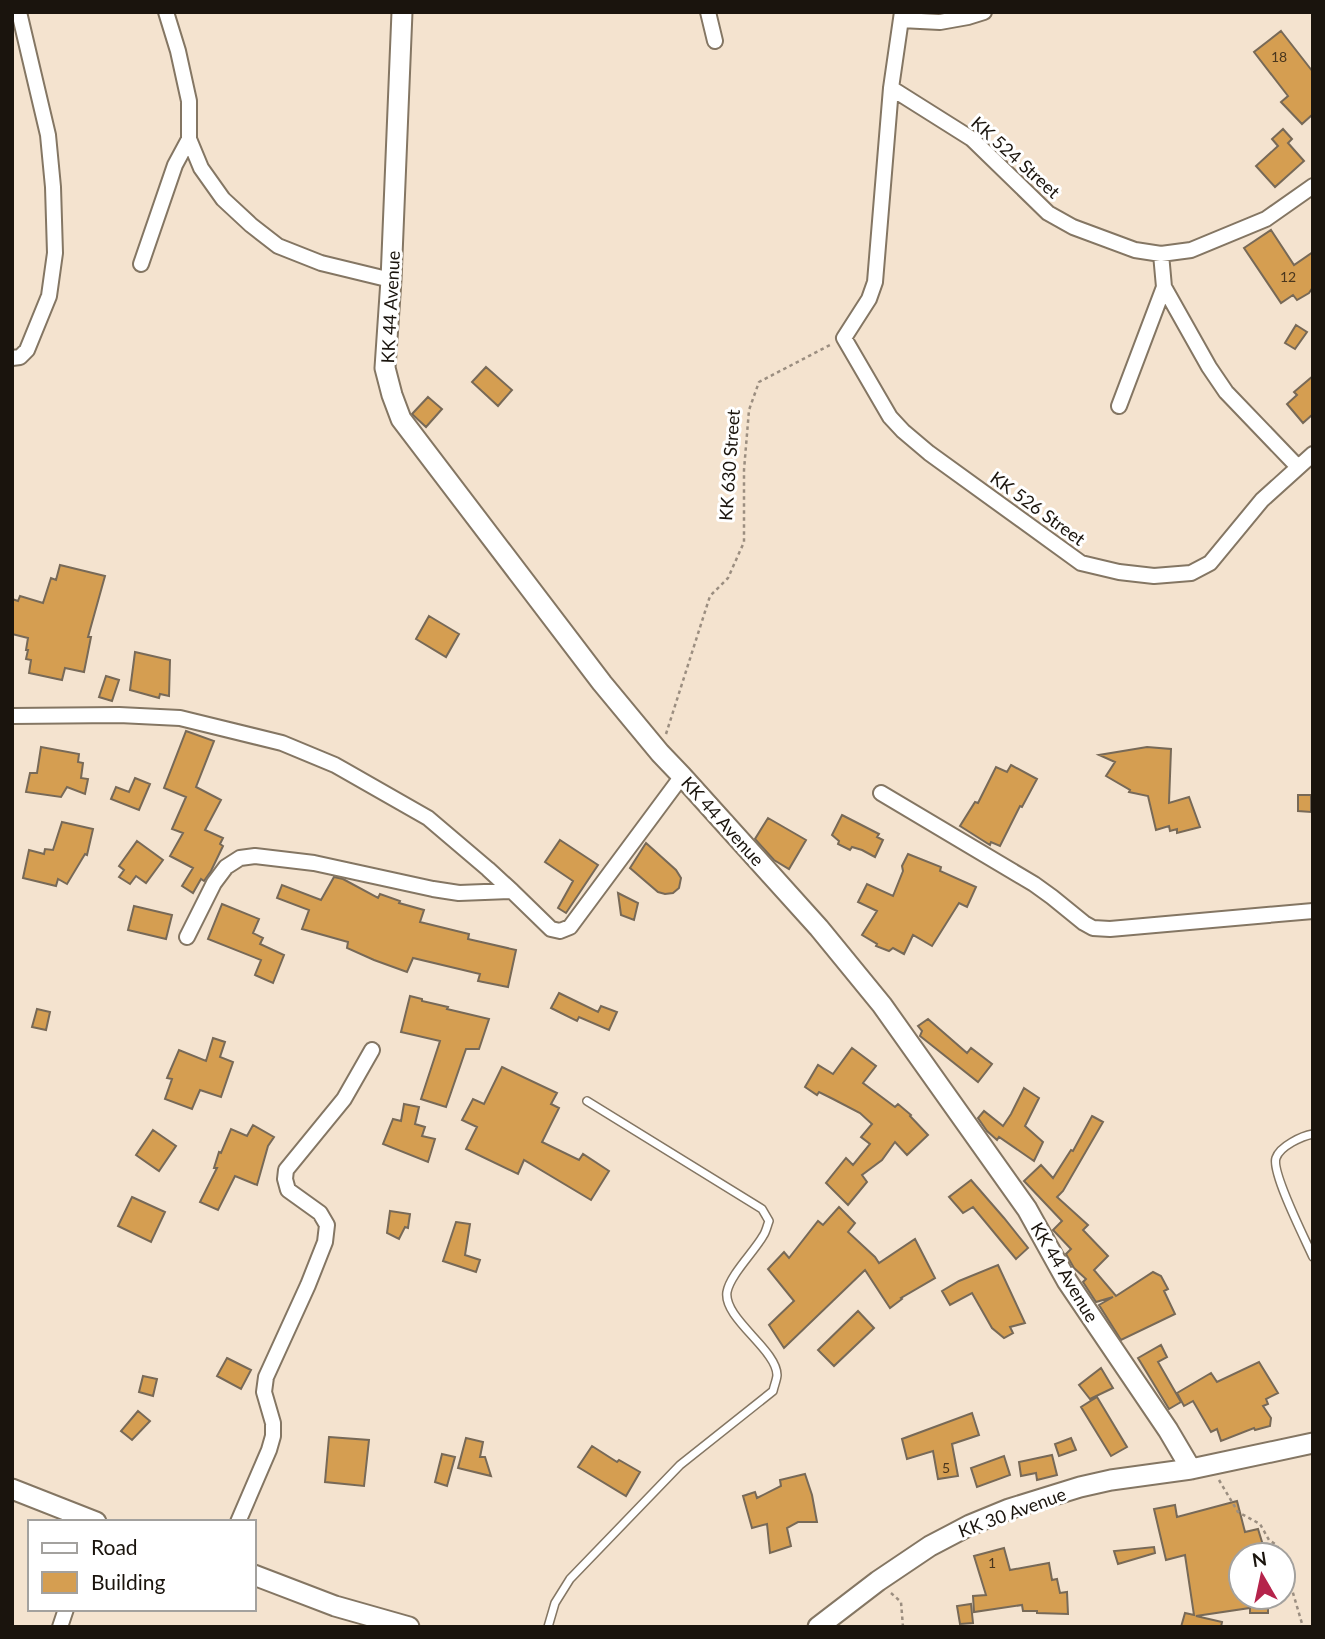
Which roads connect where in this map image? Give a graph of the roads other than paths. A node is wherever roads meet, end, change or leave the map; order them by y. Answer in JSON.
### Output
{"nodes":[{"id":1,"x":19,"y":12,"type":"edge"},
{"id":2,"x":166,"y":12,"type":"edge"},
{"id":3,"x":402,"y":12,"type":"edge"},
{"id":4,"x":708,"y":12,"type":"edge"},
{"id":5,"x":984,"y":12,"type":"edge"},
{"id":6,"x":901,"y":16,"type":"edge"},
{"id":7,"x":715,"y":41,"type":"dead end"},
{"id":8,"x":891,"y":88,"type":"junction"},
{"id":9,"x":189,"y":139,"type":"junction"},
{"id":10,"x":1313,"y":186,"type":"edge"},
{"id":11,"x":1161,"y":254,"type":"junction"},
{"id":12,"x":141,"y":264,"type":"dead end"},
{"id":13,"x":391,"y":280,"type":"junction"},
{"id":14,"x":1164,"y":287,"type":"junction"},
{"id":15,"x":12,"y":358,"type":"edge"},
{"id":16,"x":1119,"y":407,"type":"dead end"},
{"id":17,"x":1313,"y":454,"type":"edge"},
{"id":18,"x":1298,"y":467,"type":"junction"},
{"id":19,"x":12,"y":716,"type":"edge"},
{"id":20,"x":682,"y":776,"type":"junction"},
{"id":21,"x":881,"y":793,"type":"dead end"},
{"id":22,"x":512,"y":891,"type":"junction"},
{"id":23,"x":1313,"y":911,"type":"edge"},
{"id":24,"x":187,"y":937,"type":"dead end"},
{"id":25,"x":372,"y":1051,"type":"dead end"},
{"id":26,"x":587,"y":1101,"type":"dead end"},
{"id":27,"x":1313,"y":1134,"type":"edge"},
{"id":28,"x":1313,"y":1256,"type":"edge"},
{"id":29,"x":1313,"y":1443,"type":"edge"},
{"id":30,"x":1191,"y":1469,"type":"junction"},
{"id":31,"x":12,"y":1489,"type":"edge"},
{"id":32,"x":90,"y":1520,"type":"edge"},
{"id":33,"x":240,"y":1520,"type":"edge"},
{"id":34,"x":256,"y":1576,"type":"edge"},
{"id":35,"x":409,"y":1627,"type":"edge"},
{"id":36,"x":548,"y":1627,"type":"edge"},
{"id":37,"x":818,"y":1627,"type":"edge"}],
"edges":[{"from":1,"to":15,"type":"street"},
{"from":2,"to":9,"type":"street"},
{"from":3,"to":13,"type":"main road","name":"KK 44 Avenue"},
{"from":4,"to":7,"type":"street"},
{"from":5,"to":6,"type":"street"},
{"from":6,"to":8,"type":"street"},
{"from":8,"to":11,"type":"street","name":"KK 524 Street"},
{"from":8,"to":18,"type":"street","name":"KK 526 Street"},
{"from":9,"to":12,"type":"street"},
{"from":9,"to":13,"type":"street"},
{"from":10,"to":11,"type":"street","name":"KK 524 Street"},
{"from":11,"to":14,"type":"street"},
{"from":13,"to":20,"type":"main road","name":"KK 44 Avenue"},
{"from":14,"to":16,"type":"street"},
{"from":14,"to":18,"type":"street"},
{"from":17,"to":18,"type":"street","name":"KK 526 Street"},
{"from":19,"to":22,"type":"street"},
{"from":20,"to":22,"type":"street"},
{"from":20,"to":30,"type":"main road","name":"KK 44 Avenue"},
{"from":21,"to":23,"type":"street"},
{"from":22,"to":24,"type":"street"},
{"from":25,"to":33,"type":"street"},
{"from":26,"to":36,"type":"lane"},
{"from":27,"to":28,"type":"lane"},
{"from":29,"to":30,"type":"main road"},
{"from":30,"to":37,"type":"main road","name":"KK 30 Avenue"},
{"from":31,"to":32,"type":"main road"},
{"from":34,"to":35,"type":"main road"}]}
